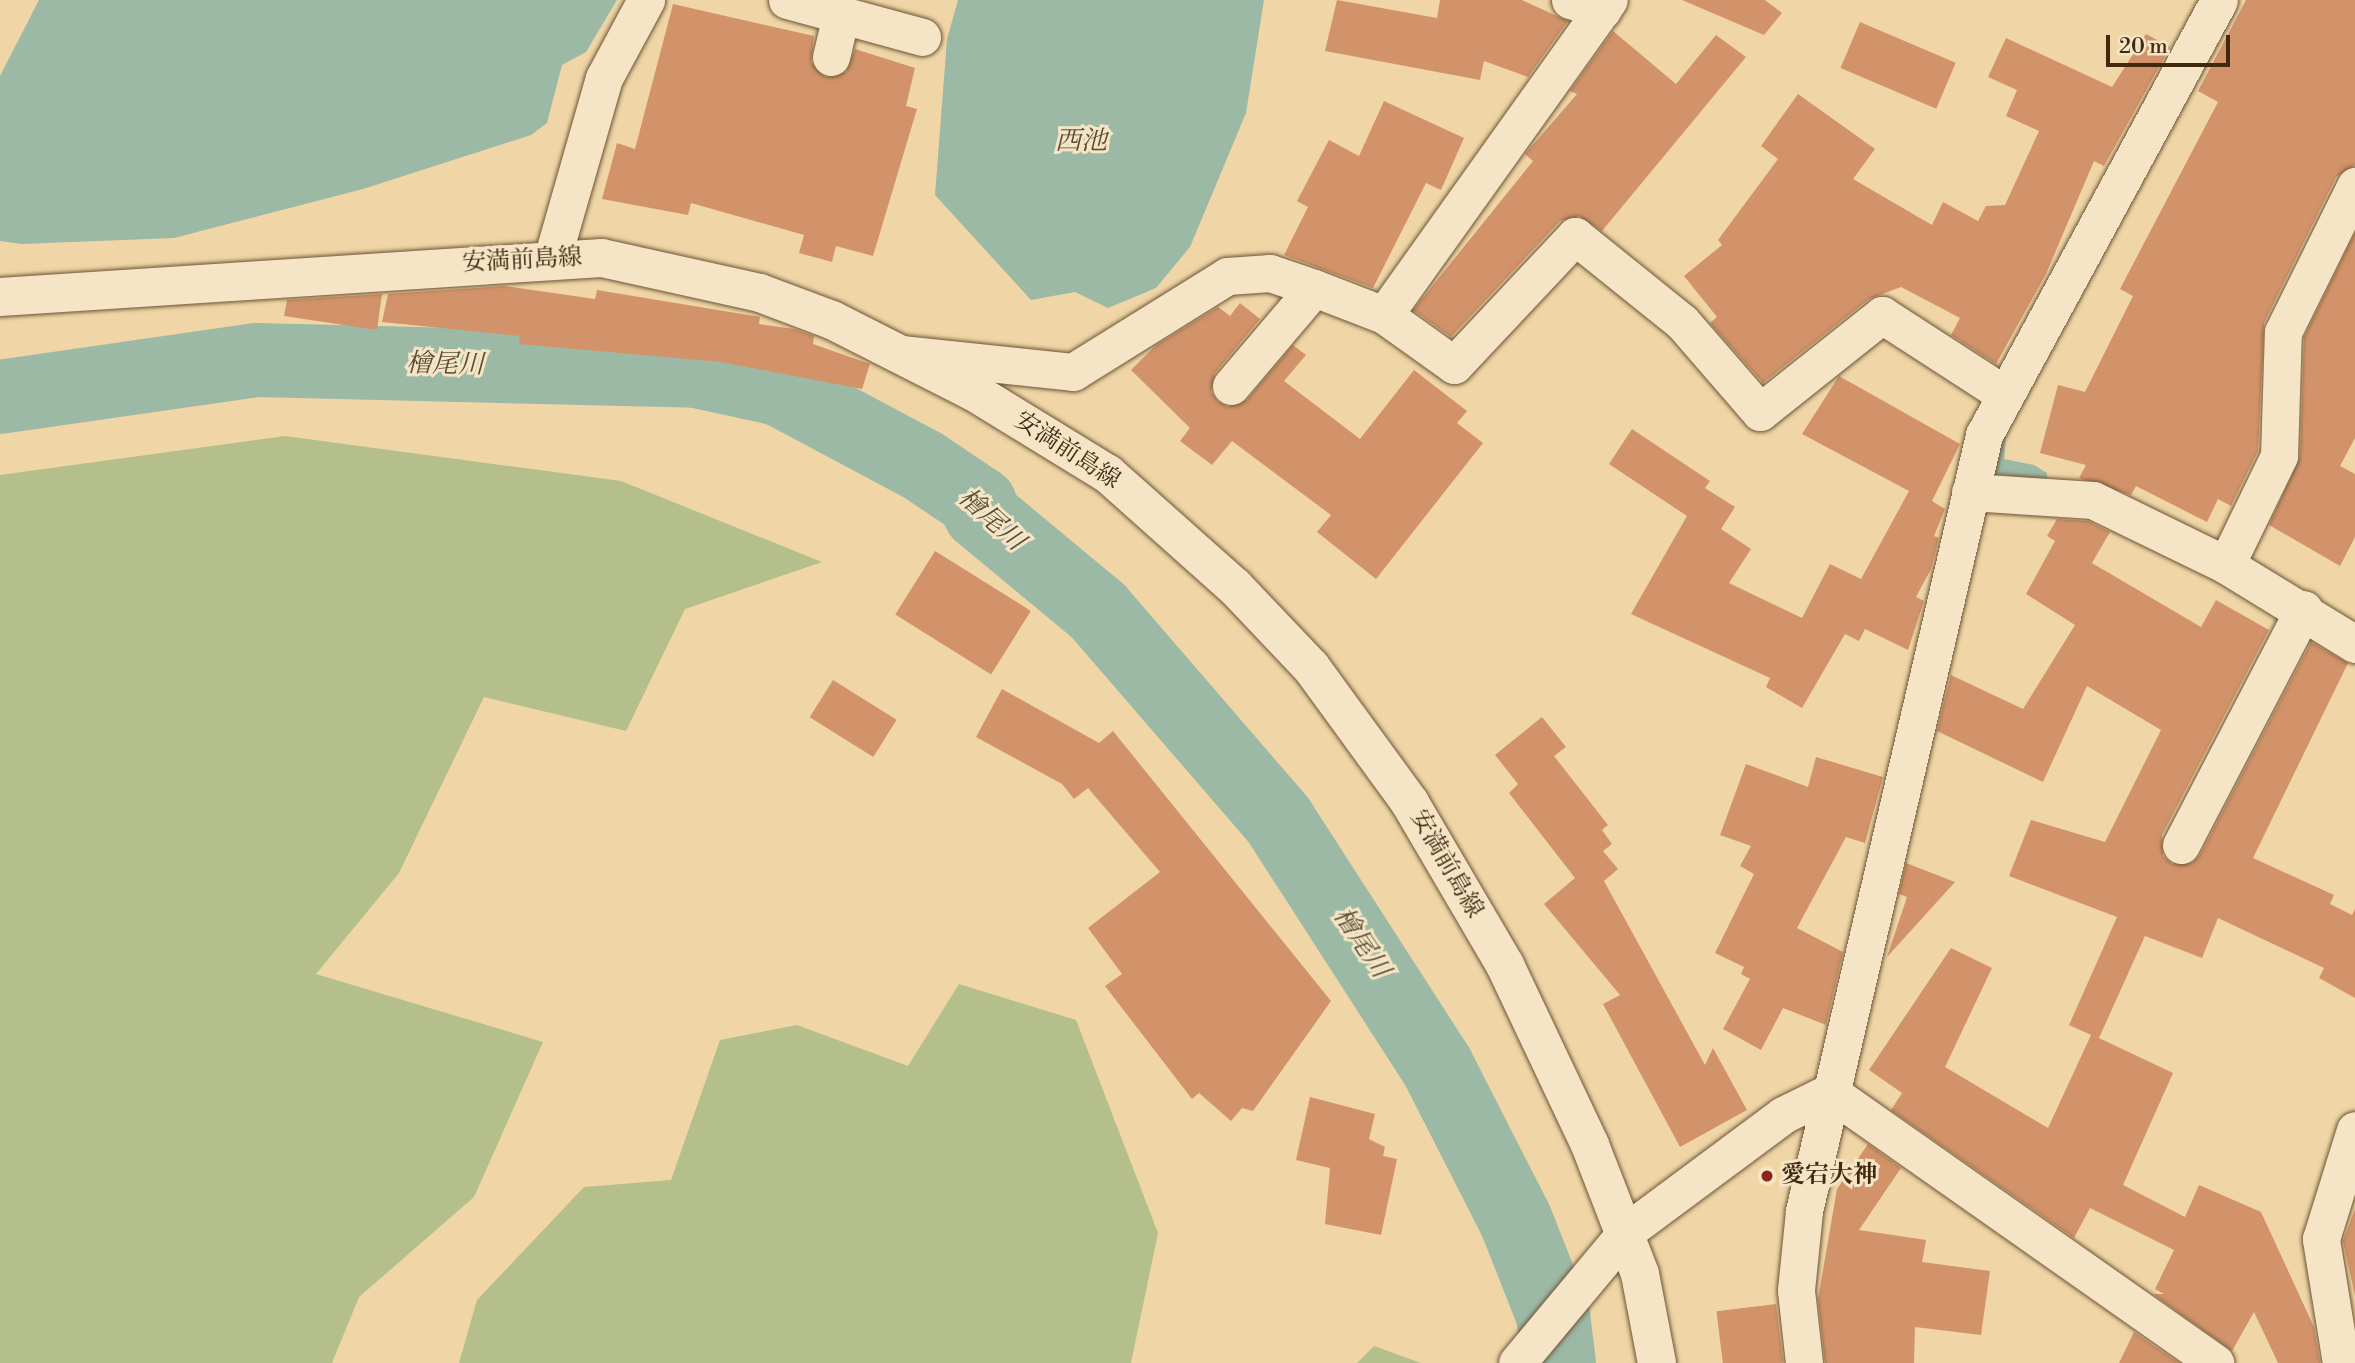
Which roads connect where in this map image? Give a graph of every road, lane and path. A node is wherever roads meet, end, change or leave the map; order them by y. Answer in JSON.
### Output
{"nodes":[{"id":1,"x":646,"y":0,"type":"edge"},
{"id":2,"x":787,"y":0,"type":"edge"},
{"id":3,"x":2219,"y":0,"type":"edge"},
{"id":4,"x":1594,"y":3,"type":"edge"},
{"id":5,"x":841,"y":15,"type":"junction"},
{"id":6,"x":922,"y":37,"type":"dead end"},
{"id":7,"x":831,"y":57,"type":"dead end"},
{"id":8,"x":2355,"y":186,"type":"edge"},
{"id":9,"x":552,"y":259,"type":"junction"},
{"id":10,"x":1314,"y":289,"type":"junction"},
{"id":11,"x":0,"y":297,"type":"edge"},
{"id":12,"x":1384,"y":315,"type":"junction"},
{"id":13,"x":903,"y":354,"type":"junction"},
{"id":14,"x":1231,"y":386,"type":"dead end"},
{"id":15,"x":2004,"y":394,"type":"junction"},
{"id":16,"x":1970,"y":492,"type":"junction"},
{"id":17,"x":2226,"y":565,"type":"junction"},
{"id":18,"x":2304,"y":609,"type":"junction"},
{"id":19,"x":2355,"y":644,"type":"edge"},
{"id":20,"x":2181,"y":845,"type":"dead end"},
{"id":21,"x":1830,"y":1093,"type":"junction"},
{"id":22,"x":2355,"y":1130,"type":"edge"},
{"id":23,"x":1627,"y":1231,"type":"junction"},
{"id":24,"x":1517,"y":1363,"type":"edge"},
{"id":25,"x":1657,"y":1363,"type":"edge"},
{"id":26,"x":1804,"y":1363,"type":"edge"},
{"id":27,"x":2215,"y":1363,"type":"edge"},
{"id":28,"x":2342,"y":1363,"type":"edge"}],
"edges":[{"from":1,"to":9,"type":"street"},
{"from":2,"to":5,"type":"street"},
{"from":3,"to":15,"type":"street"},
{"from":4,"to":12,"type":"street"},
{"from":5,"to":6,"type":"street"},
{"from":5,"to":7,"type":"street"},
{"from":8,"to":17,"type":"street"},
{"from":9,"to":11,"type":"main road","name":"安満前島線"},
{"from":9,"to":13,"type":"main road","name":"安満前島線"},
{"from":10,"to":12,"type":"street"},
{"from":10,"to":13,"type":"street"},
{"from":10,"to":14,"type":"street"},
{"from":12,"to":15,"type":"street"},
{"from":13,"to":23,"type":"main road","name":"安満前島線"},
{"from":15,"to":16,"type":"street"},
{"from":16,"to":17,"type":"street"},
{"from":16,"to":21,"type":"street"},
{"from":17,"to":18,"type":"street"},
{"from":18,"to":19,"type":"street"},
{"from":18,"to":20,"type":"street"},
{"from":21,"to":23,"type":"street"},
{"from":21,"to":26,"type":"street"},
{"from":21,"to":27,"type":"street"},
{"from":22,"to":28,"type":"street"},
{"from":23,"to":24,"type":"street"},
{"from":23,"to":25,"type":"main road","name":"安満前島線"}]}
